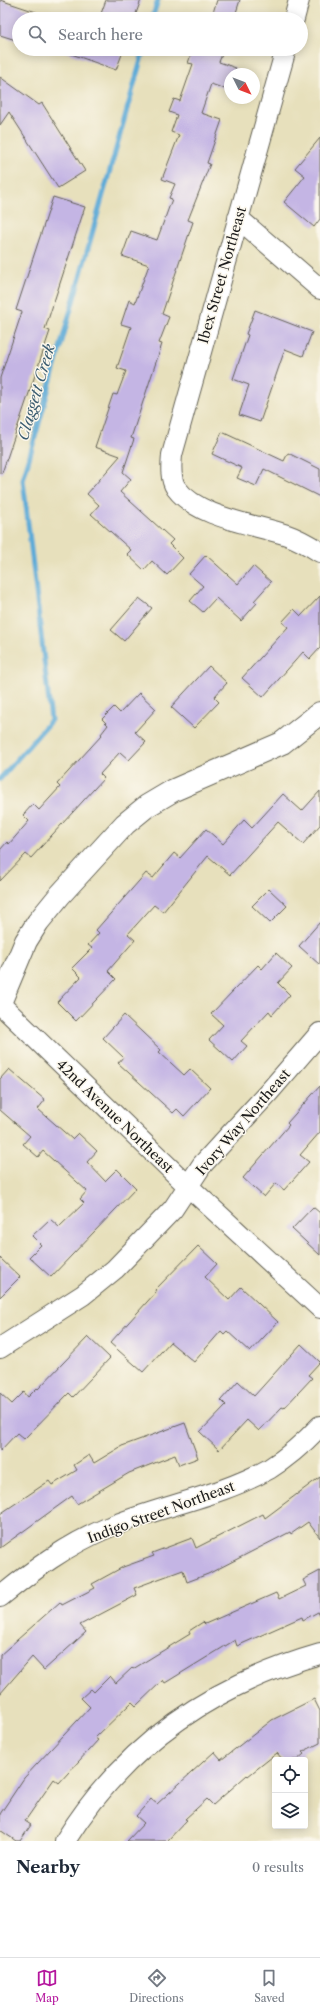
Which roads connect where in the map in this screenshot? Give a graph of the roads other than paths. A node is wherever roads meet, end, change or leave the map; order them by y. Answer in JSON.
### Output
{"nodes":[{"id":1,"x":300,"y":0,"type":"edge"},
{"id":2,"x":296,"y":12,"type":"edge"},
{"id":3,"x":284,"y":56,"type":"edge"},
{"id":4,"x":238,"y":218,"type":"junction"},
{"id":5,"x":320,"y":289,"type":"edge"},
{"id":6,"x":320,"y":552,"type":"edge"},
{"id":7,"x":320,"y":713,"type":"edge"},
{"id":8,"x":0,"y":1003,"type":"edge"},
{"id":9,"x":320,"y":1033,"type":"edge"},
{"id":10,"x":189,"y":1187,"type":"junction"},
{"id":11,"x":320,"y":1308,"type":"edge"},
{"id":12,"x":0,"y":1348,"type":"edge"},
{"id":13,"x":320,"y":1426,"type":"edge"},
{"id":14,"x":0,"y":1597,"type":"edge"},
{"id":15,"x":320,"y":1654,"type":"edge"},
{"id":16,"x":65,"y":1841,"type":"edge"}],
"edges":[{"from":1,"to":2,"type":"street"},
{"from":3,"to":4,"type":"street","name":"Ibex Street Northeast"},
{"from":4,"to":5,"type":"street"},
{"from":4,"to":6,"type":"street","name":"Ibex Street Northeast"},
{"from":7,"to":8,"type":"street"},
{"from":8,"to":10,"type":"street","name":"42nd Avenue Northeast"},
{"from":9,"to":10,"type":"street","name":"Ivory Way Northeast"},
{"from":10,"to":11,"type":"street","name":"42nd Avenue Northeast"},
{"from":10,"to":12,"type":"street","name":"Ivory Way Northeast"},
{"from":13,"to":14,"type":"street","name":"Indigo Street Northeast"},
{"from":15,"to":16,"type":"street"}]}
